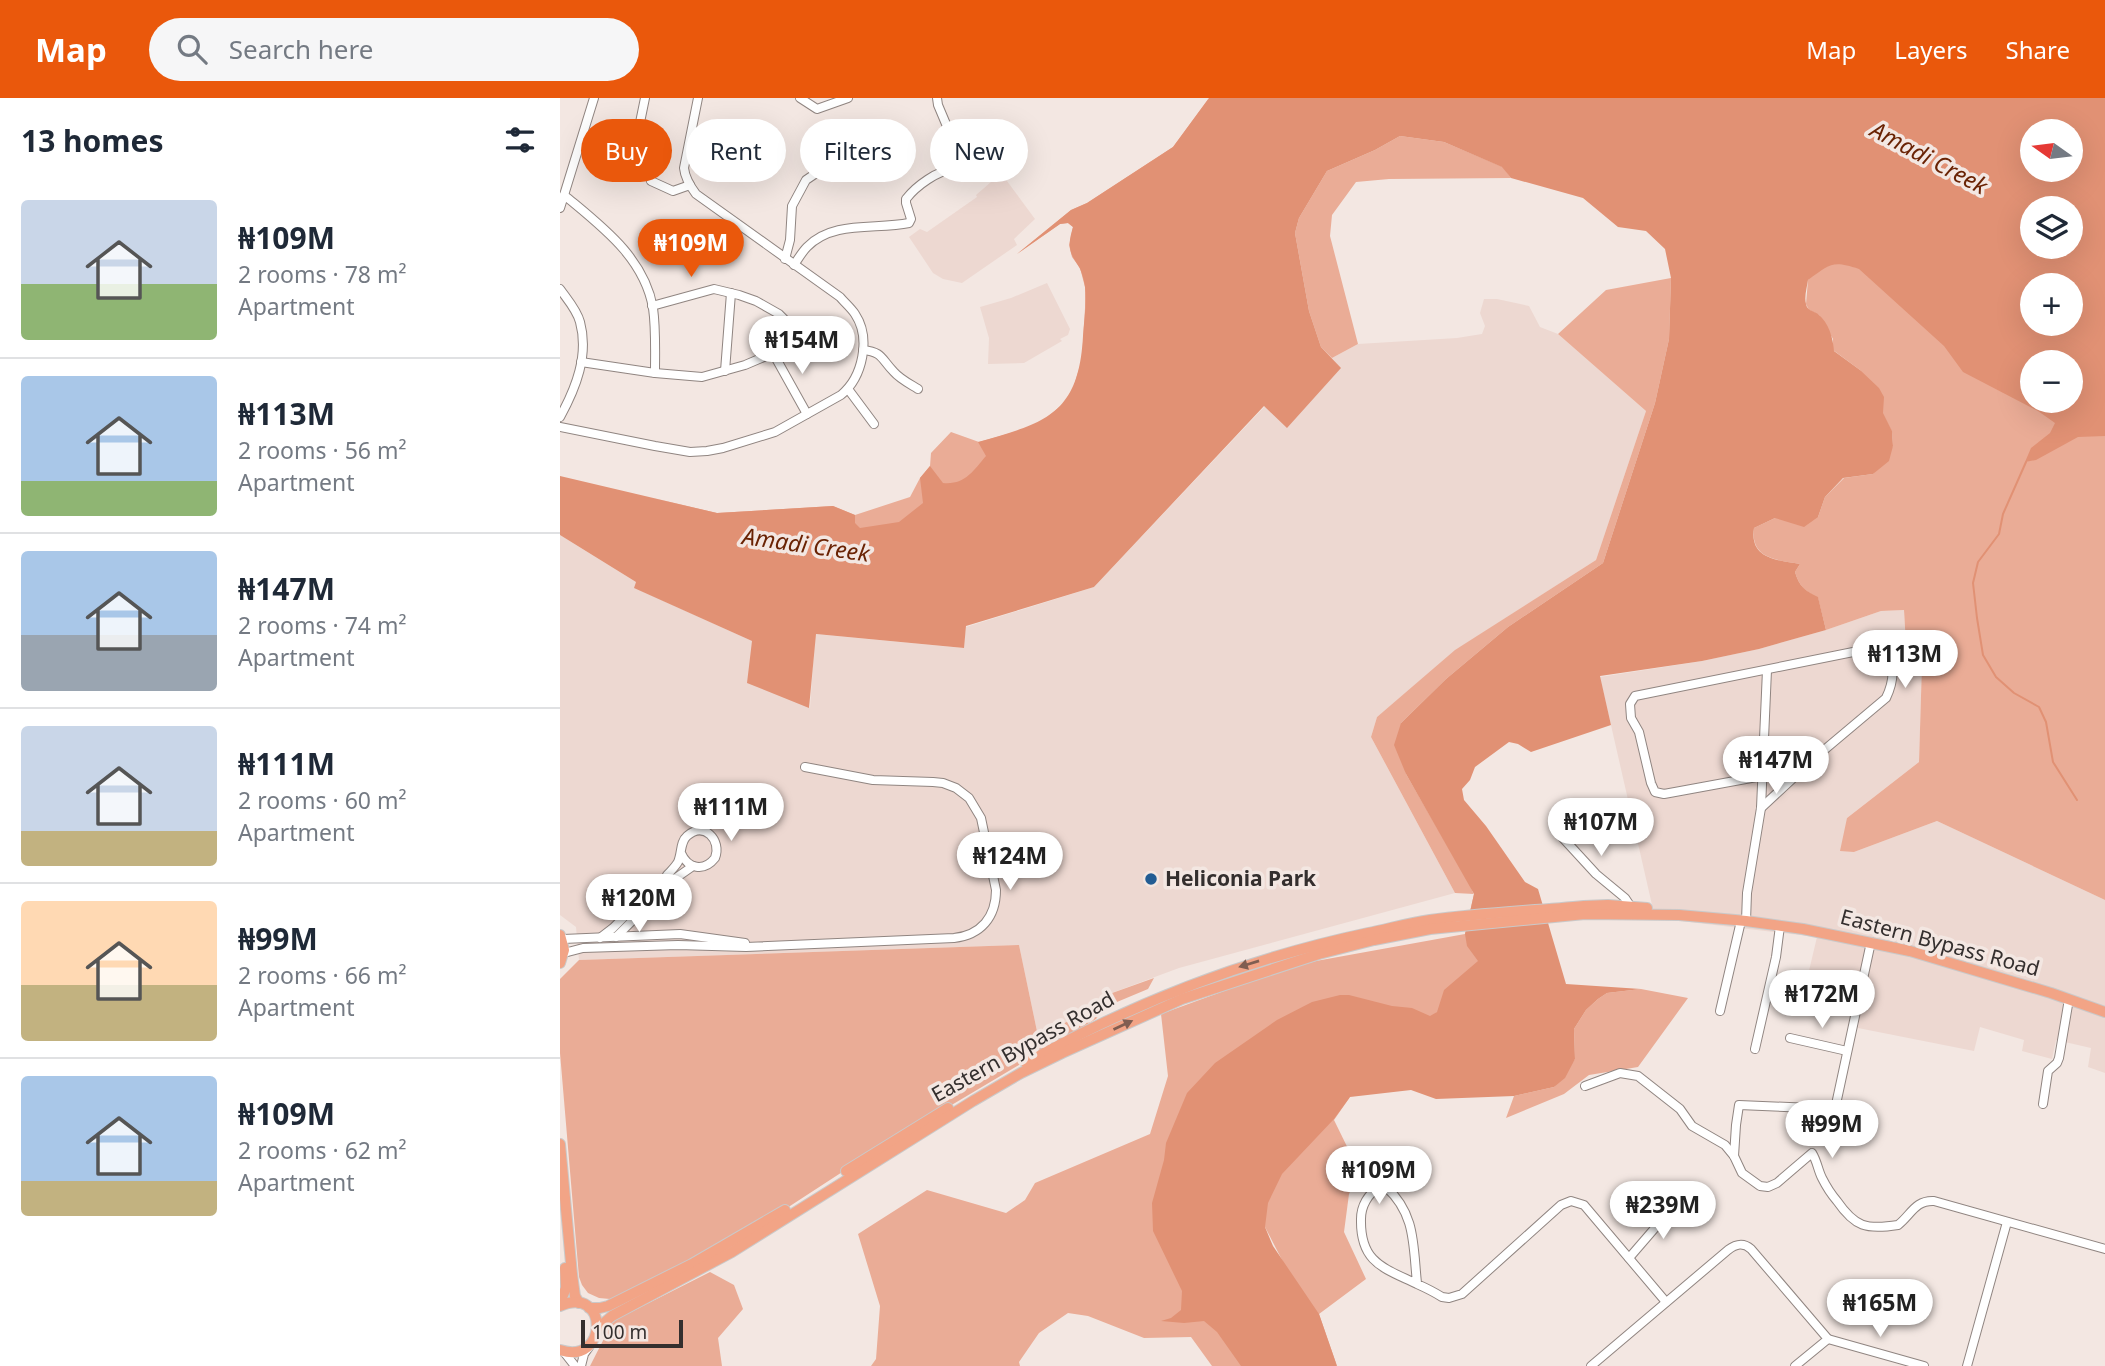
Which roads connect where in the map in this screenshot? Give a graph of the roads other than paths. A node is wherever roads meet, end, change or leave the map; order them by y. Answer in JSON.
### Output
{"nodes":[{"id":1,"x":594,"y":98,"type":"edge"},
{"id":2,"x":645,"y":98,"type":"edge"},
{"id":3,"x":698,"y":98,"type":"edge"},
{"id":4,"x":800,"y":98,"type":"edge"},
{"id":5,"x":848,"y":98,"type":"edge"},
{"id":6,"x":937,"y":98,"type":"edge"},
{"id":7,"x":641,"y":119,"type":"edge"},
{"id":8,"x":944,"y":119,"type":"edge"},
{"id":9,"x":930,"y":179,"type":"edge"},
{"id":10,"x":654,"y":182,"type":"edge"},
{"id":11,"x":805,"y":182,"type":"edge"},
{"id":12,"x":690,"y":185,"type":"junction"},
{"id":13,"x":564,"y":195,"type":"junction"},
{"id":14,"x":560,"y":208,"type":"edge"},
{"id":15,"x":785,"y":259,"type":"junction"},
{"id":16,"x":794,"y":265,"type":"junction"},
{"id":17,"x":560,"y":289,"type":"edge"},
{"id":18,"x":731,"y":293,"type":"junction"},
{"id":19,"x":652,"y":306,"type":"junction"},
{"id":20,"x":863,"y":350,"type":"junction"},
{"id":21,"x":773,"y":353,"type":"junction"},
{"id":22,"x":581,"y":362,"type":"junction"},
{"id":23,"x":724,"y":371,"type":"junction"},
{"id":24,"x":655,"y":373,"type":"junction"},
{"id":25,"x":848,"y":389,"type":"junction"},
{"id":26,"x":918,"y":389,"type":"dead end"},
{"id":27,"x":807,"y":414,"type":"junction"},
{"id":28,"x":560,"y":416,"type":"edge"},
{"id":29,"x":874,"y":424,"type":"dead end"},
{"id":30,"x":560,"y":427,"type":"edge"},
{"id":31,"x":1767,"y":670,"type":"junction"},
{"id":32,"x":805,"y":767,"type":"dead end"},
{"id":33,"x":1762,"y":776,"type":"junction"},
{"id":34,"x":1761,"y":807,"type":"junction"},
{"id":35,"x":1559,"y":811,"type":"dead end"},
{"id":36,"x":681,"y":853,"type":"junction"},
{"id":37,"x":693,"y":866,"type":"junction"},
{"id":38,"x":1631,"y":907,"type":"junction"},
{"id":39,"x":1584,"y":910,"type":"junction"},
{"id":40,"x":1679,"y":915,"type":"junction"},
{"id":41,"x":1743,"y":921,"type":"junction"},
{"id":42,"x":1430,"y":925,"type":"junction"},
{"id":43,"x":1780,"y":926,"type":"junction"},
{"id":44,"x":561,"y":937,"type":"edge"},
{"id":45,"x":616,"y":937,"type":"junction"},
{"id":46,"x":601,"y":942,"type":"junction"},
{"id":47,"x":1871,"y":942,"type":"junction"},
{"id":48,"x":758,"y":945,"type":"junction"},
{"id":49,"x":562,"y":958,"type":"edge"},
{"id":50,"x":2069,"y":999,"type":"junction"},
{"id":51,"x":1720,"y":1011,"type":"dead end"},
{"id":52,"x":2105,"y":1012,"type":"edge"},
{"id":53,"x":1790,"y":1038,"type":"dead end"},
{"id":54,"x":1755,"y":1049,"type":"dead end"},
{"id":55,"x":1847,"y":1051,"type":"junction"},
{"id":56,"x":1585,"y":1086,"type":"dead end"},
{"id":57,"x":2043,"y":1104,"type":"dead end"},
{"id":58,"x":560,"y":1144,"type":"edge"},
{"id":59,"x":1734,"y":1156,"type":"junction"},
{"id":60,"x":1673,"y":1205,"type":"dead end"},
{"id":61,"x":2007,"y":1222,"type":"junction"},
{"id":62,"x":560,"y":1223,"type":"edge"},
{"id":63,"x":2105,"y":1249,"type":"edge"},
{"id":64,"x":1629,"y":1258,"type":"junction"},
{"id":65,"x":1417,"y":1283,"type":"junction"},
{"id":66,"x":1666,"y":1302,"type":"junction"},
{"id":67,"x":560,"y":1304,"type":"edge"},
{"id":68,"x":584,"y":1305,"type":"junction"},
{"id":69,"x":598,"y":1328,"type":"junction"},
{"id":70,"x":1828,"y":1339,"type":"junction"},
{"id":71,"x":589,"y":1347,"type":"junction"},
{"id":72,"x":562,"y":1351,"type":"edge"},
{"id":73,"x":575,"y":1366,"type":"edge"},
{"id":74,"x":581,"y":1366,"type":"edge"},
{"id":75,"x":1591,"y":1366,"type":"edge"},
{"id":76,"x":1795,"y":1366,"type":"edge"},
{"id":77,"x":1924,"y":1366,"type":"edge"},
{"id":78,"x":1967,"y":1366,"type":"edge"}],
"edges":[{"from":1,"to":13,"type":"street"},
{"from":2,"to":7,"type":"street"},
{"from":3,"to":12,"type":"street"},
{"from":4,"to":5,"type":"street"},
{"from":6,"to":8,"type":"street"},
{"from":9,"to":16,"type":"street"},
{"from":10,"to":12,"type":"street"},
{"from":11,"to":15,"type":"street"},
{"from":12,"to":15,"type":"street"},
{"from":13,"to":14,"type":"street"},
{"from":13,"to":19,"type":"street"},
{"from":15,"to":16,"type":"street"},
{"from":16,"to":20,"type":"street"},
{"from":17,"to":22,"type":"street"},
{"from":18,"to":19,"type":"street"},
{"from":18,"to":21,"type":"street"},
{"from":18,"to":23,"type":"street"},
{"from":19,"to":24,"type":"street"},
{"from":20,"to":25,"type":"street"},
{"from":20,"to":26,"type":"street"},
{"from":21,"to":23,"type":"street"},
{"from":21,"to":27,"type":"street"},
{"from":22,"to":24,"type":"street"},
{"from":22,"to":28,"type":"street"},
{"from":23,"to":24,"type":"street"},
{"from":25,"to":27,"type":"street"},
{"from":25,"to":29,"type":"street"},
{"from":27,"to":30,"type":"street"},
{"from":31,"to":33,"type":"street"},
{"from":31,"to":33,"type":"street"},
{"from":31,"to":34,"type":"street"},
{"from":32,"to":48,"type":"street"},
{"from":33,"to":34,"type":"street"},
{"from":34,"to":41,"type":"street"},
{"from":35,"to":38,"type":"street"},
{"from":36,"to":37,"type":"street"},
{"from":36,"to":37,"type":"street"},
{"from":36,"to":37,"type":"street"},
{"from":38,"to":39,"type":"main road","name":"Eastern Bypass Road"},
{"from":38,"to":40,"type":"main road","name":"Eastern Bypass Road"},
{"from":39,"to":40,"type":"main road","name":"Eastern Bypass Road"},
{"from":39,"to":42,"type":"main road","name":"Eastern Bypass Road"},
{"from":40,"to":41,"type":"main road","name":"Eastern Bypass Road"},
{"from":41,"to":43,"type":"main road","name":"Eastern Bypass Road"},
{"from":41,"to":51,"type":"street"},
{"from":42,"to":68,"type":"main road","name":"Eastern Bypass Road","one_way":true},
{"from":69,"to":42,"type":"main road","name":"Eastern Bypass Road","one_way":true},
{"from":43,"to":47,"type":"main road","name":"Eastern Bypass Road"},
{"from":43,"to":54,"type":"street"},
{"from":44,"to":46,"type":"street"},
{"from":44,"to":49,"type":"main road"},
{"from":45,"to":46,"type":"street"},
{"from":45,"to":46,"type":"street"},
{"from":45,"to":48,"type":"street"},
{"from":46,"to":48,"type":"street"},
{"from":46,"to":49,"type":"street"},
{"from":47,"to":50,"type":"main road","name":"Eastern Bypass Road"},
{"from":47,"to":55,"type":"street"},
{"from":50,"to":52,"type":"main road","name":"Eastern Bypass Road"},
{"from":50,"to":57,"type":"street"},
{"from":53,"to":55,"type":"street"},
{"from":55,"to":59,"type":"street"},
{"from":56,"to":59,"type":"street"},
{"from":58,"to":68,"type":"main road"},
{"from":59,"to":61,"type":"street"},
{"from":60,"to":64,"type":"street"},
{"from":61,"to":63,"type":"street"},
{"from":61,"to":78,"type":"street"},
{"from":62,"to":67,"type":"main road"},
{"from":64,"to":65,"type":"street"},
{"from":64,"to":66,"type":"street"},
{"from":65,"to":65,"type":"street"},
{"from":66,"to":70,"type":"street"},
{"from":66,"to":75,"type":"street"},
{"from":67,"to":68,"type":"main road","name":"Eastern Bypass Road"},
{"from":68,"to":69,"type":"main road"},
{"from":69,"to":71,"type":"main road"},
{"from":70,"to":76,"type":"street"},
{"from":70,"to":77,"type":"street"},
{"from":71,"to":72,"type":"main road"},
{"from":71,"to":74,"type":"street"},
{"from":72,"to":73,"type":"street"}]}
